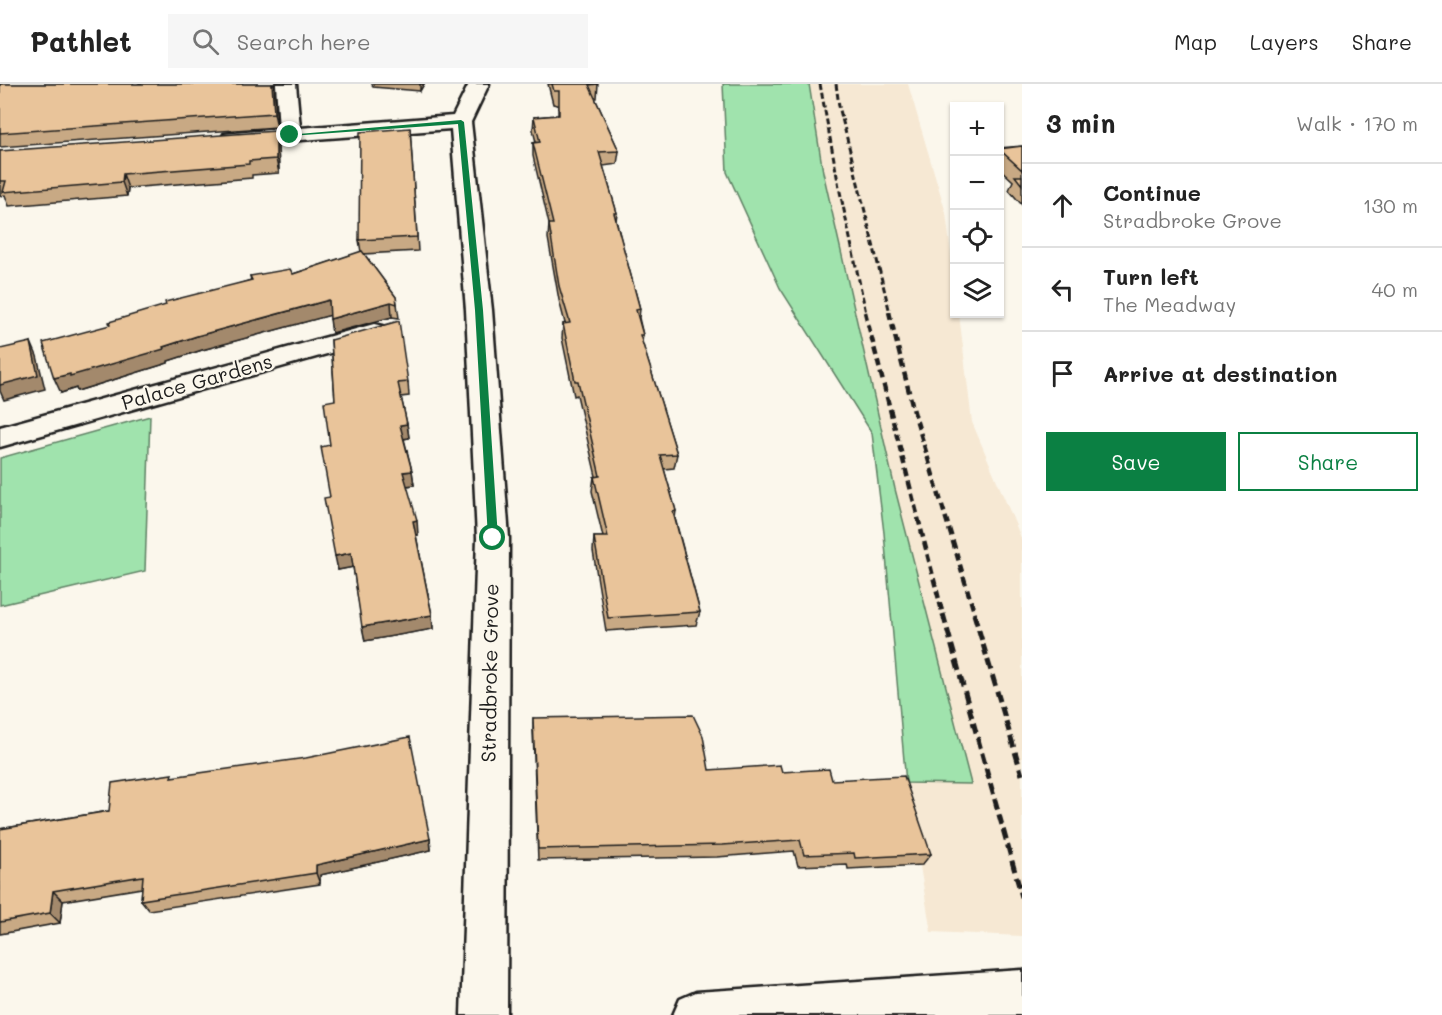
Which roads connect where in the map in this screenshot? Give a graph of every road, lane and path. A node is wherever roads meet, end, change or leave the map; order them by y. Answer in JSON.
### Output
{"nodes":[{"id":1,"x":286,"y":84,"type":"edge"},
{"id":2,"x":479,"y":84,"type":"edge"},
{"id":3,"x":461,"y":122,"type":"junction"},
{"id":4,"x":290,"y":135,"type":"junction"},
{"id":5,"x":209,"y":141,"type":"edge"},
{"id":6,"x":393,"y":327,"type":"edge"},
{"id":7,"x":0,"y":437,"type":"edge"},
{"id":8,"x":1022,"y":993,"type":"edge"},
{"id":9,"x":484,"y":1015,"type":"edge"},
{"id":10,"x":696,"y":1015,"type":"edge"}],
"edges":[{"from":1,"to":4,"type":"street"},
{"from":2,"to":3,"type":"street"},
{"from":3,"to":4,"type":"street"},
{"from":3,"to":9,"type":"street","name":"Stradbroke Grove"},
{"from":4,"to":5,"type":"street"},
{"from":6,"to":7,"type":"street","name":"Palace Gardens"},
{"from":8,"to":10,"type":"street"}]}
